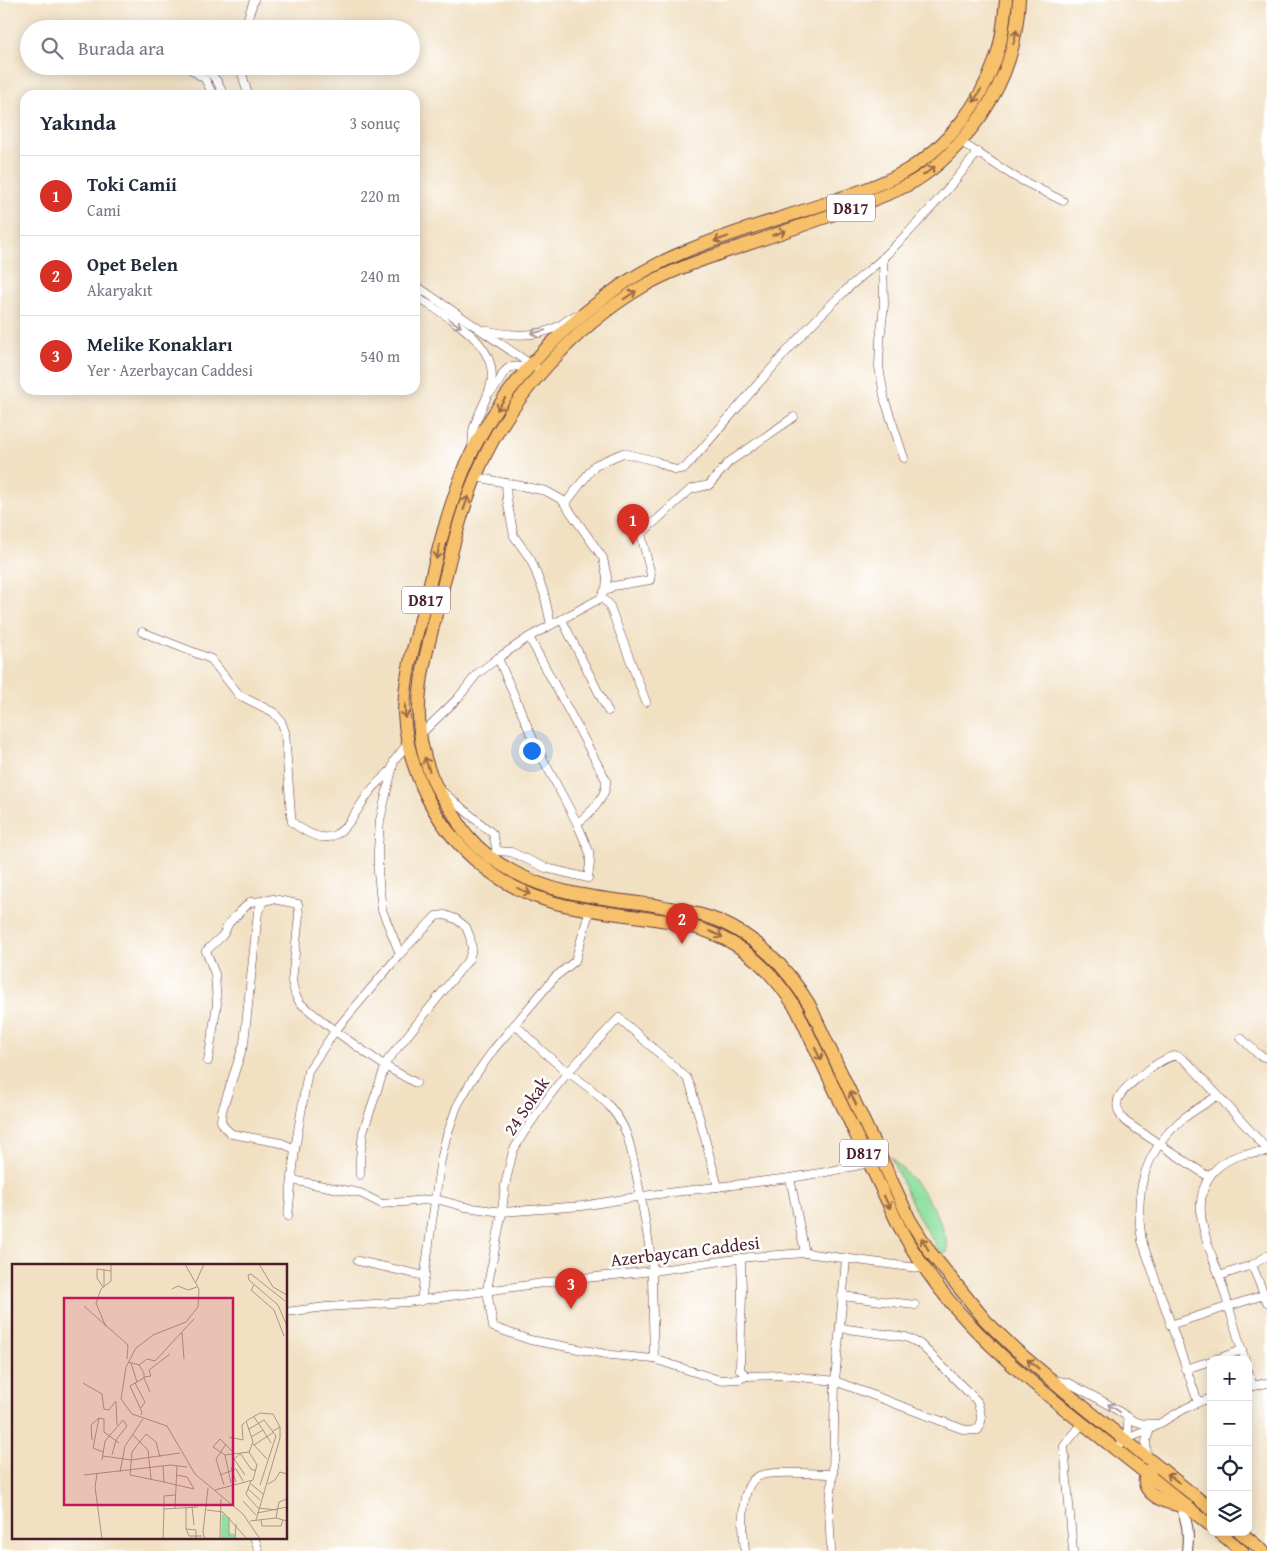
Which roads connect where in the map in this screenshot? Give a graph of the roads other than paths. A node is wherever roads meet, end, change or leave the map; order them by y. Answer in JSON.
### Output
{"nodes":[{"id":1,"x":254,"y":0,"type":"edge"},
{"id":2,"x":1006,"y":0,"type":"edge"},
{"id":3,"x":1019,"y":0,"type":"edge"},
{"id":4,"x":247,"y":20,"type":"edge"},
{"id":5,"x":198,"y":75,"type":"edge"},
{"id":6,"x":212,"y":75,"type":"edge"},
{"id":7,"x":242,"y":75,"type":"edge"},
{"id":8,"x":210,"y":90,"type":"edge"},
{"id":9,"x":222,"y":90,"type":"edge"},
{"id":10,"x":247,"y":90,"type":"edge"},
{"id":11,"x":965,"y":137,"type":"junction"},
{"id":12,"x":978,"y":152,"type":"junction"},
{"id":13,"x":1063,"y":201,"type":"dead end"},
{"id":14,"x":883,"y":258,"type":"junction"},
{"id":15,"x":420,"y":288,"type":"edge"},
{"id":16,"x":420,"y":299,"type":"edge"},
{"id":17,"x":582,"y":315,"type":"junction"},
{"id":18,"x":481,"y":329,"type":"junction"},
{"id":19,"x":529,"y":366,"type":"junction"},
{"id":20,"x":542,"y":372,"type":"junction"},
{"id":21,"x":488,"y":394,"type":"junction"},
{"id":22,"x":794,"y":417,"type":"dead end"},
{"id":23,"x":472,"y":453,"type":"junction"},
{"id":24,"x":904,"y":458,"type":"dead end"},
{"id":25,"x":476,"y":477,"type":"junction"},
{"id":26,"x":506,"y":482,"type":"junction"},
{"id":27,"x":565,"y":504,"type":"junction"},
{"id":28,"x":602,"y":595,"type":"junction"},
{"id":29,"x":562,"y":620,"type":"junction"},
{"id":30,"x":551,"y":625,"type":"junction"},
{"id":31,"x":142,"y":632,"type":"dead end"},
{"id":32,"x":529,"y":637,"type":"junction"},
{"id":33,"x":498,"y":658,"type":"junction"},
{"id":34,"x":646,"y":702,"type":"dead end"},
{"id":35,"x":608,"y":711,"type":"dead end"},
{"id":36,"x":420,"y":735,"type":"junction"},
{"id":37,"x":408,"y":743,"type":"junction"},
{"id":38,"x":392,"y":768,"type":"junction"},
{"id":39,"x":435,"y":785,"type":"junction"},
{"id":40,"x":577,"y":824,"type":"junction"},
{"id":41,"x":490,"y":858,"type":"junction"},
{"id":42,"x":264,"y":901,"type":"junction"},
{"id":43,"x":590,"y":909,"type":"junction"},
{"id":44,"x":400,"y":954,"type":"junction"},
{"id":45,"x":515,"y":1024,"type":"junction"},
{"id":46,"x":335,"y":1031,"type":"junction"},
{"id":47,"x":1241,"y":1038,"type":"dead end"},
{"id":48,"x":1267,"y":1058,"type":"edge"},
{"id":49,"x":208,"y":1061,"type":"dead end"},
{"id":50,"x":385,"y":1066,"type":"junction"},
{"id":51,"x":568,"y":1072,"type":"junction"},
{"id":52,"x":416,"y":1083,"type":"dead end"},
{"id":53,"x":1217,"y":1096,"type":"junction"},
{"id":54,"x":1160,"y":1144,"type":"junction"},
{"id":55,"x":295,"y":1149,"type":"junction"},
{"id":56,"x":1267,"y":1151,"type":"edge"},
{"id":57,"x":869,"y":1163,"type":"junction"},
{"id":58,"x":360,"y":1176,"type":"dead end"},
{"id":59,"x":1209,"y":1177,"type":"junction"},
{"id":60,"x":790,"y":1178,"type":"junction"},
{"id":61,"x":292,"y":1180,"type":"junction"},
{"id":62,"x":718,"y":1187,"type":"junction"},
{"id":63,"x":642,"y":1196,"type":"junction"},
{"id":64,"x":436,"y":1199,"type":"junction"},
{"id":65,"x":502,"y":1212,"type":"junction"},
{"id":66,"x":288,"y":1216,"type":"dead end"},
{"id":67,"x":804,"y":1253,"type":"junction"},
{"id":68,"x":1267,"y":1256,"type":"edge"},
{"id":69,"x":741,"y":1258,"type":"junction"},
{"id":70,"x":846,"y":1259,"type":"junction"},
{"id":71,"x":358,"y":1261,"type":"dead end"},
{"id":72,"x":1252,"y":1265,"type":"junction"},
{"id":73,"x":925,"y":1268,"type":"junction"},
{"id":74,"x":653,"y":1271,"type":"junction"},
{"id":75,"x":425,"y":1276,"type":"junction"},
{"id":76,"x":1219,"y":1276,"type":"junction"},
{"id":77,"x":487,"y":1290,"type":"junction"},
{"id":78,"x":842,"y":1296,"type":"junction"},
{"id":79,"x":1266,"y":1297,"type":"edge"},
{"id":80,"x":421,"y":1301,"type":"junction"},
{"id":81,"x":914,"y":1305,"type":"dead end"},
{"id":82,"x":1228,"y":1306,"type":"junction"},
{"id":83,"x":288,"y":1312,"type":"edge"},
{"id":84,"x":1170,"y":1325,"type":"junction"},
{"id":85,"x":840,"y":1328,"type":"junction"},
{"id":86,"x":1242,"y":1350,"type":"junction"},
{"id":87,"x":1224,"y":1356,"type":"edge"},
{"id":88,"x":1244,"y":1356,"type":"edge"},
{"id":89,"x":654,"y":1359,"type":"junction"},
{"id":90,"x":1207,"y":1362,"type":"edge"},
{"id":91,"x":1186,"y":1370,"type":"junction"},
{"id":92,"x":747,"y":1376,"type":"junction"},
{"id":93,"x":1053,"y":1380,"type":"junction"},
{"id":94,"x":835,"y":1381,"type":"junction"},
{"id":95,"x":1267,"y":1383,"type":"edge"},
{"id":96,"x":1252,"y":1386,"type":"edge"},
{"id":97,"x":1207,"y":1399,"type":"edge"},
{"id":98,"x":1198,"y":1402,"type":"junction"},
{"id":99,"x":1128,"y":1418,"type":"junction"},
{"id":100,"x":1083,"y":1423,"type":"junction"},
{"id":101,"x":1158,"y":1424,"type":"junction"},
{"id":102,"x":1150,"y":1429,"type":"junction"},
{"id":103,"x":1123,"y":1442,"type":"junction"},
{"id":104,"x":1152,"y":1460,"type":"junction"},
{"id":105,"x":1147,"y":1473,"type":"junction"},
{"id":106,"x":833,"y":1474,"type":"junction"},
{"id":107,"x":1184,"y":1506,"type":"junction"},
{"id":108,"x":1207,"y":1506,"type":"edge"},
{"id":109,"x":1207,"y":1522,"type":"edge"},
{"id":110,"x":1207,"y":1523,"type":"edge"},
{"id":111,"x":1189,"y":1533,"type":"junction"},
{"id":112,"x":1224,"y":1536,"type":"edge"},
{"id":113,"x":1245,"y":1536,"type":"edge"},
{"id":114,"x":254,"y":1538,"type":"edge"},
{"id":115,"x":259,"y":1551,"type":"edge"},
{"id":116,"x":745,"y":1551,"type":"edge"},
{"id":117,"x":831,"y":1551,"type":"edge"},
{"id":118,"x":1072,"y":1551,"type":"edge"},
{"id":119,"x":1187,"y":1551,"type":"edge"},
{"id":120,"x":1242,"y":1551,"type":"edge"},
{"id":121,"x":1263,"y":1551,"type":"edge"}],
"edges":[{"from":1,"to":4,"type":"street"},
{"from":2,"to":17,"type":"highway","number":"D817","one_way":true},
{"from":11,"to":3,"type":"highway","number":"D817","one_way":true},
{"from":5,"to":8,"type":"street"},
{"from":6,"to":9,"type":"street"},
{"from":7,"to":10,"type":"street"},
{"from":11,"to":12,"type":"street"},
{"from":11,"to":12,"type":"street"},
{"from":20,"to":11,"type":"highway","number":"D817","one_way":true},
{"from":12,"to":13,"type":"street"},
{"from":12,"to":14,"type":"street"},
{"from":14,"to":24,"type":"street"},
{"from":14,"to":27,"type":"street"},
{"from":15,"to":18,"type":"street"},
{"from":16,"to":21,"type":"street","one_way":true},
{"from":17,"to":18,"type":"street","one_way":true},
{"from":17,"to":19,"type":"highway","number":"D817"},
{"from":18,"to":19,"type":"street"},
{"from":19,"to":20,"type":"street"},
{"from":19,"to":21,"type":"street"},
{"from":19,"to":23,"type":"highway","number":"D817","one_way":true},
{"from":20,"to":25,"type":"highway","number":"D817"},
{"from":21,"to":23,"type":"street"},
{"from":22,"to":28,"type":"street"},
{"from":23,"to":37,"type":"highway","number":"D817","one_way":true},
{"from":25,"to":26,"type":"street"},
{"from":36,"to":25,"type":"highway","number":"D817","one_way":true},
{"from":26,"to":27,"type":"street"},
{"from":26,"to":30,"type":"street"},
{"from":27,"to":28,"type":"street"},
{"from":28,"to":29,"type":"street"},
{"from":28,"to":34,"type":"street"},
{"from":29,"to":30,"type":"street"},
{"from":29,"to":35,"type":"street"},
{"from":30,"to":32,"type":"street"},
{"from":31,"to":38,"type":"street"},
{"from":32,"to":33,"type":"street"},
{"from":32,"to":40,"type":"street"},
{"from":33,"to":36,"type":"street"},
{"from":33,"to":40,"type":"street"},
{"from":39,"to":36,"type":"highway","number":"D817","one_way":true},
{"from":37,"to":38,"type":"street"},
{"from":37,"to":41,"type":"highway","number":"D817"},
{"from":38,"to":44,"type":"street"},
{"from":39,"to":41,"type":"highway","number":"D817"},
{"from":39,"to":41,"type":"street"},
{"from":40,"to":41,"type":"street"},
{"from":41,"to":43,"type":"highway","number":"D817","one_way":true},
{"from":93,"to":41,"type":"highway","number":"D817","one_way":true},
{"from":42,"to":46,"type":"street"},
{"from":42,"to":49,"type":"street"},
{"from":42,"to":55,"type":"street"},
{"from":43,"to":45,"type":"street"},
{"from":43,"to":57,"type":"highway","number":"D817","one_way":true},
{"from":44,"to":46,"type":"street"},
{"from":44,"to":50,"type":"street"},
{"from":45,"to":51,"type":"street"},
{"from":45,"to":64,"type":"street"},
{"from":46,"to":50,"type":"street"},
{"from":46,"to":55,"type":"street"},
{"from":47,"to":48,"type":"street"},
{"from":50,"to":52,"type":"street"},
{"from":50,"to":58,"type":"street"},
{"from":51,"to":62,"type":"street","name":"24 Sokak"},
{"from":51,"to":63,"type":"street"},
{"from":51,"to":65,"type":"street","name":"24 Sokak"},
{"from":53,"to":54,"type":"street"},
{"from":53,"to":54,"type":"street"},
{"from":53,"to":56,"type":"street"},
{"from":54,"to":59,"type":"street"},
{"from":54,"to":84,"type":"street"},
{"from":55,"to":61,"type":"street"},
{"from":56,"to":59,"type":"street"},
{"from":57,"to":60,"type":"street"},
{"from":57,"to":73,"type":"highway","number":"D817","one_way":true},
{"from":59,"to":76,"type":"street"},
{"from":60,"to":62,"type":"street"},
{"from":60,"to":67,"type":"street"},
{"from":61,"to":64,"type":"street"},
{"from":61,"to":66,"type":"street"},
{"from":62,"to":63,"type":"street"},
{"from":63,"to":65,"type":"street"},
{"from":63,"to":74,"type":"street"},
{"from":64,"to":65,"type":"street"},
{"from":64,"to":75,"type":"street"},
{"from":65,"to":77,"type":"street","name":"24 Sokak"},
{"from":67,"to":69,"type":"street","name":"Azerbaycan Caddesi"},
{"from":67,"to":70,"type":"street","name":"Azerbaycan Caddesi"},
{"from":68,"to":72,"type":"street"},
{"from":69,"to":74,"type":"street","name":"Azerbaycan Caddesi"},
{"from":69,"to":92,"type":"street"},
{"from":70,"to":73,"type":"street","name":"Azerbaycan Caddesi"},
{"from":70,"to":78,"type":"street"},
{"from":71,"to":75,"type":"street"},
{"from":72,"to":76,"type":"street"},
{"from":72,"to":79,"type":"street"},
{"from":73,"to":100,"type":"highway","number":"D817"},
{"from":74,"to":77,"type":"street","name":"Azerbaycan Caddesi"},
{"from":74,"to":89,"type":"street"},
{"from":75,"to":80,"type":"street"},
{"from":76,"to":82,"type":"street"},
{"from":77,"to":80,"type":"street","name":"Azerbaycan Caddesi"},
{"from":77,"to":89,"type":"street","name":"24 Sokak"},
{"from":78,"to":81,"type":"street"},
{"from":78,"to":85,"type":"street"},
{"from":79,"to":82,"type":"street"},
{"from":80,"to":83,"type":"street","name":"Azerbaycan Caddesi"},
{"from":82,"to":84,"type":"street"},
{"from":82,"to":86,"type":"street"},
{"from":84,"to":91,"type":"street"},
{"from":85,"to":94,"type":"street"},
{"from":85,"to":94,"type":"street"},
{"from":86,"to":87,"type":"street"},
{"from":86,"to":88,"type":"street"},
{"from":89,"to":92,"type":"street"},
{"from":90,"to":91,"type":"street"},
{"from":91,"to":98,"type":"street"},
{"from":92,"to":94,"type":"street"},
{"from":99,"to":93,"type":"street","one_way":true},
{"from":93,"to":103,"type":"highway","number":"D817"},
{"from":94,"to":106,"type":"street"},
{"from":95,"to":96,"type":"street"},
{"from":97,"to":98,"type":"street"},
{"from":98,"to":101,"type":"street"},
{"from":99,"to":101,"type":"street"},
{"from":99,"to":103,"type":"street"},
{"from":100,"to":103,"type":"highway","number":"D817"},
{"from":100,"to":118,"type":"street"},
{"from":101,"to":102,"type":"street"},
{"from":102,"to":103,"type":"street"},
{"from":102,"to":104,"type":"street"},
{"from":103,"to":104,"type":"highway","number":"D817"},
{"from":103,"to":105,"type":"highway","number":"D817"},
{"from":104,"to":105,"type":"highway"},
{"from":108,"to":104,"type":"highway","number":"D817","one_way":true},
{"from":105,"to":107,"type":"highway"},
{"from":106,"to":116,"type":"street"},
{"from":106,"to":117,"type":"street"},
{"from":107,"to":109,"type":"highway"},
{"from":107,"to":111,"type":"street"},
{"from":110,"to":111,"type":"street"},
{"from":111,"to":119,"type":"street"},
{"from":112,"to":120,"type":"highway"},
{"from":113,"to":121,"type":"highway"},
{"from":114,"to":115,"type":"street"}]}
